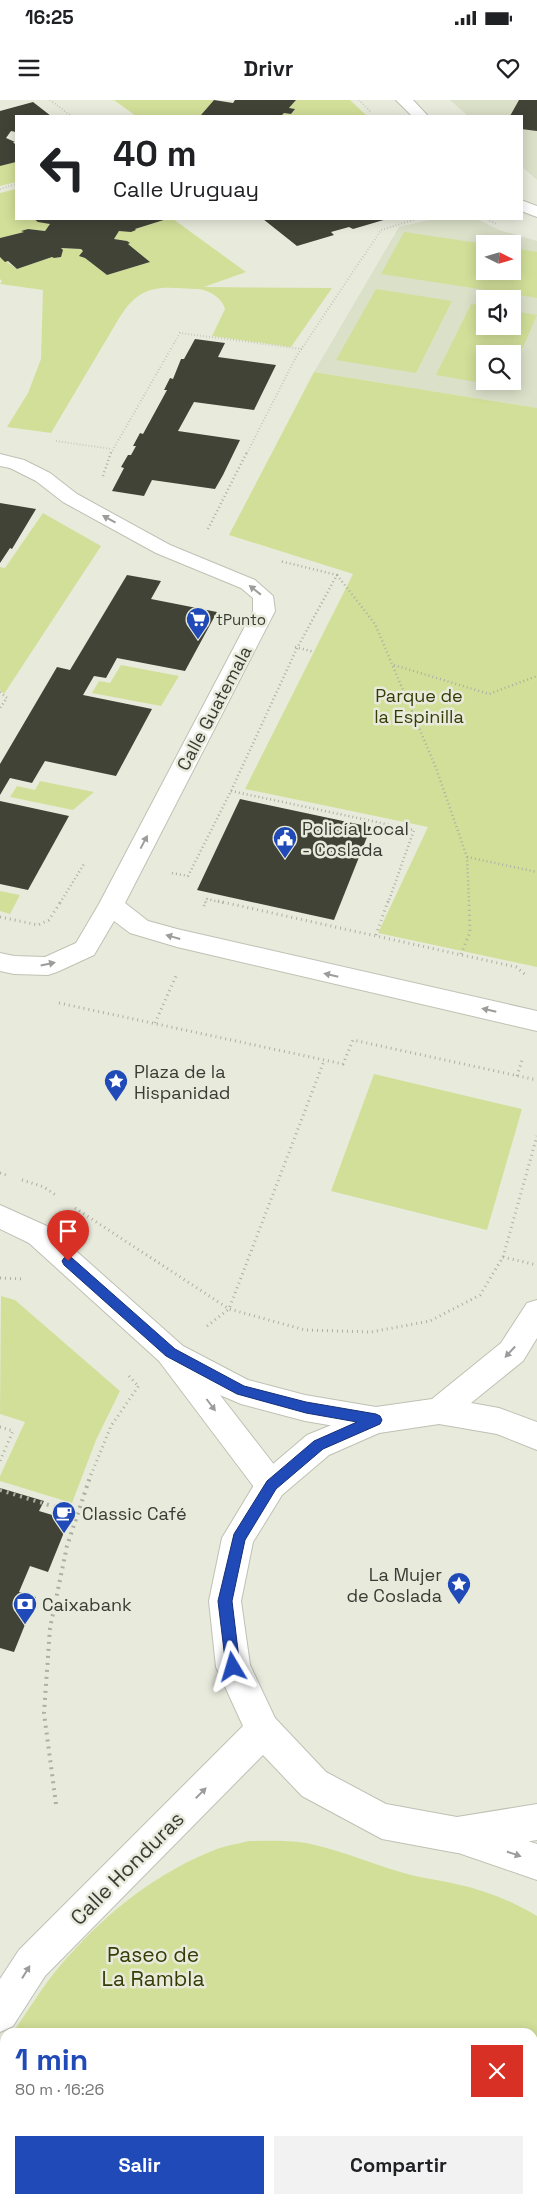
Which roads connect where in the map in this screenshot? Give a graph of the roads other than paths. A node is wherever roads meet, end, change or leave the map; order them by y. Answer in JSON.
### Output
{"nodes":[{"id":1,"x":404,"y":100,"type":"edge"},
{"id":2,"x":419,"y":115,"type":"edge"},
{"id":3,"x":523,"y":206,"type":"edge"},
{"id":4,"x":537,"y":212,"type":"edge"},
{"id":5,"x":0,"y":460,"type":"edge"},
{"id":6,"x":111,"y":906,"type":"junction"},
{"id":7,"x":0,"y":962,"type":"edge"},
{"id":8,"x":537,"y":1021,"type":"edge"},
{"id":9,"x":0,"y":1216,"type":"edge"},
{"id":10,"x":537,"y":1312,"type":"edge"},
{"id":11,"x":170,"y":1352,"type":"junction"},
{"id":12,"x":438,"y":1411,"type":"junction"},
{"id":13,"x":376,"y":1420,"type":"junction"},
{"id":14,"x":537,"y":1436,"type":"edge"},
{"id":15,"x":271,"y":1485,"type":"junction"},
{"id":16,"x":263,"y":1730,"type":"junction"},
{"id":17,"x":537,"y":1822,"type":"edge"},
{"id":18,"x":457,"y":1835,"type":"junction"},
{"id":19,"x":537,"y":1862,"type":"edge"},
{"id":20,"x":0,"y":2013,"type":"edge"}],
"edges":[{"from":1,"to":2,"type":"street"},
{"from":3,"to":4,"type":"street"},
{"from":6,"to":5,"type":"street","name":"Calle Guatemala","one_way":true},
{"from":7,"to":6,"type":"street","name":"Calle Guatemala","one_way":true},
{"from":8,"to":6,"type":"street","one_way":true},
{"from":9,"to":11,"type":"street"},
{"from":10,"to":12,"type":"street","one_way":true},
{"from":11,"to":13,"type":"street"},
{"from":11,"to":15,"type":"street","one_way":true},
{"from":12,"to":13,"type":"street"},
{"from":12,"to":14,"type":"street"},
{"from":13,"to":15,"type":"street"},
{"from":15,"to":16,"type":"street"},
{"from":16,"to":18,"type":"street"},
{"from":20,"to":16,"type":"street","name":"Calle Honduras","one_way":true},
{"from":17,"to":18,"type":"street"},
{"from":18,"to":19,"type":"street","one_way":true}]}
